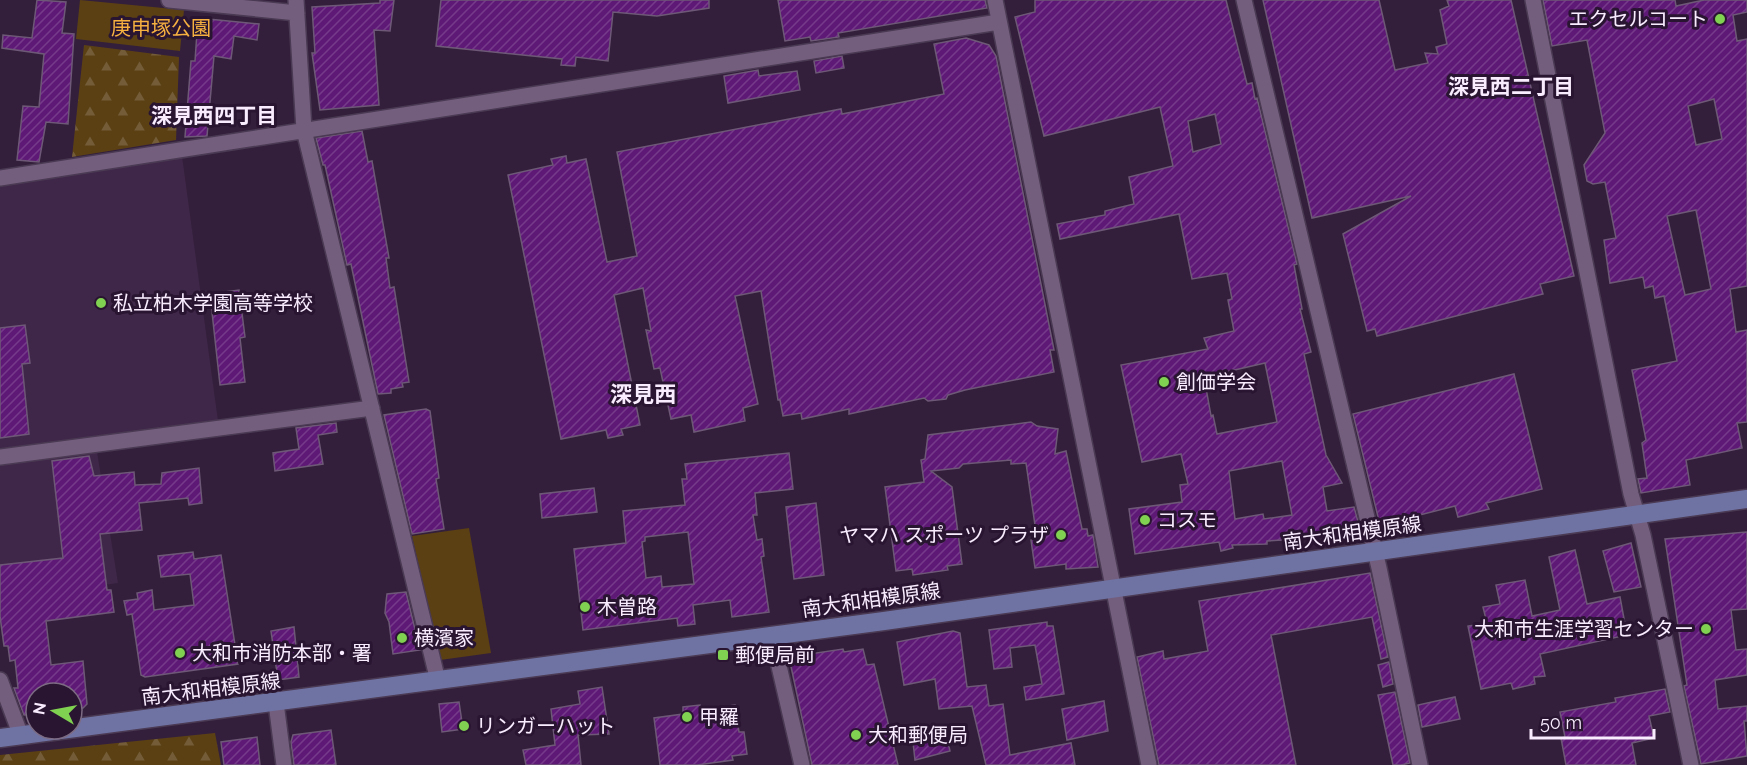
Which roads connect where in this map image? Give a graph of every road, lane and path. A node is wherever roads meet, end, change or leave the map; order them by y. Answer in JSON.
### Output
{"nodes":[{"id":1,"x":170,"y":0,"type":"edge"},
{"id":2,"x":995,"y":0,"type":"edge"},
{"id":3,"x":1244,"y":0,"type":"edge"},
{"id":4,"x":1533,"y":0,"type":"edge"},
{"id":5,"x":296,"y":6,"type":"edge"},
{"id":6,"x":999,"y":22,"type":"junction"},
{"id":7,"x":304,"y":130,"type":"junction"},
{"id":8,"x":0,"y":178,"type":"edge"},
{"id":9,"x":372,"y":408,"type":"junction"},
{"id":10,"x":0,"y":457,"type":"edge"},
{"id":11,"x":1747,"y":499,"type":"edge"},
{"id":12,"x":1637,"y":514,"type":"junction"},
{"id":13,"x":1375,"y":552,"type":"junction"},
{"id":14,"x":1113,"y":589,"type":"junction"},
{"id":15,"x":772,"y":636,"type":"junction"},
{"id":16,"x":0,"y":680,"type":"edge"},
{"id":17,"x":438,"y":681,"type":"junction"},
{"id":18,"x":276,"y":703,"type":"junction"},
{"id":19,"x":21,"y":736,"type":"junction"},
{"id":20,"x":0,"y":738,"type":"edge"},
{"id":21,"x":284,"y":765,"type":"edge"},
{"id":22,"x":801,"y":765,"type":"edge"},
{"id":23,"x":1149,"y":765,"type":"edge"},
{"id":24,"x":1420,"y":765,"type":"edge"},
{"id":25,"x":1691,"y":765,"type":"edge"}],
"edges":[{"from":1,"to":5,"type":"street"},
{"from":2,"to":6,"type":"street"},
{"from":3,"to":13,"type":"street"},
{"from":4,"to":12,"type":"street"},
{"from":5,"to":7,"type":"street"},
{"from":6,"to":7,"type":"street"},
{"from":6,"to":14,"type":"street"},
{"from":7,"to":8,"type":"street"},
{"from":7,"to":9,"type":"street"},
{"from":9,"to":10,"type":"street"},
{"from":9,"to":17,"type":"street"},
{"from":11,"to":12,"type":"street","name":"南大和相模原線"},
{"from":12,"to":13,"type":"street","name":"南大和相模原線"},
{"from":12,"to":25,"type":"street"},
{"from":13,"to":14,"type":"street","name":"南大和相模原線"},
{"from":13,"to":24,"type":"street"},
{"from":14,"to":15,"type":"street","name":"南大和相模原線"},
{"from":14,"to":23,"type":"street"},
{"from":15,"to":17,"type":"street","name":"南大和相模原線"},
{"from":15,"to":22,"type":"street"},
{"from":16,"to":19,"type":"street"},
{"from":17,"to":18,"type":"street","name":"南大和相模原線"},
{"from":18,"to":19,"type":"street","name":"南大和相模原線"},
{"from":18,"to":21,"type":"street"},
{"from":19,"to":20,"type":"street","name":"南大和相模原線"}]}
